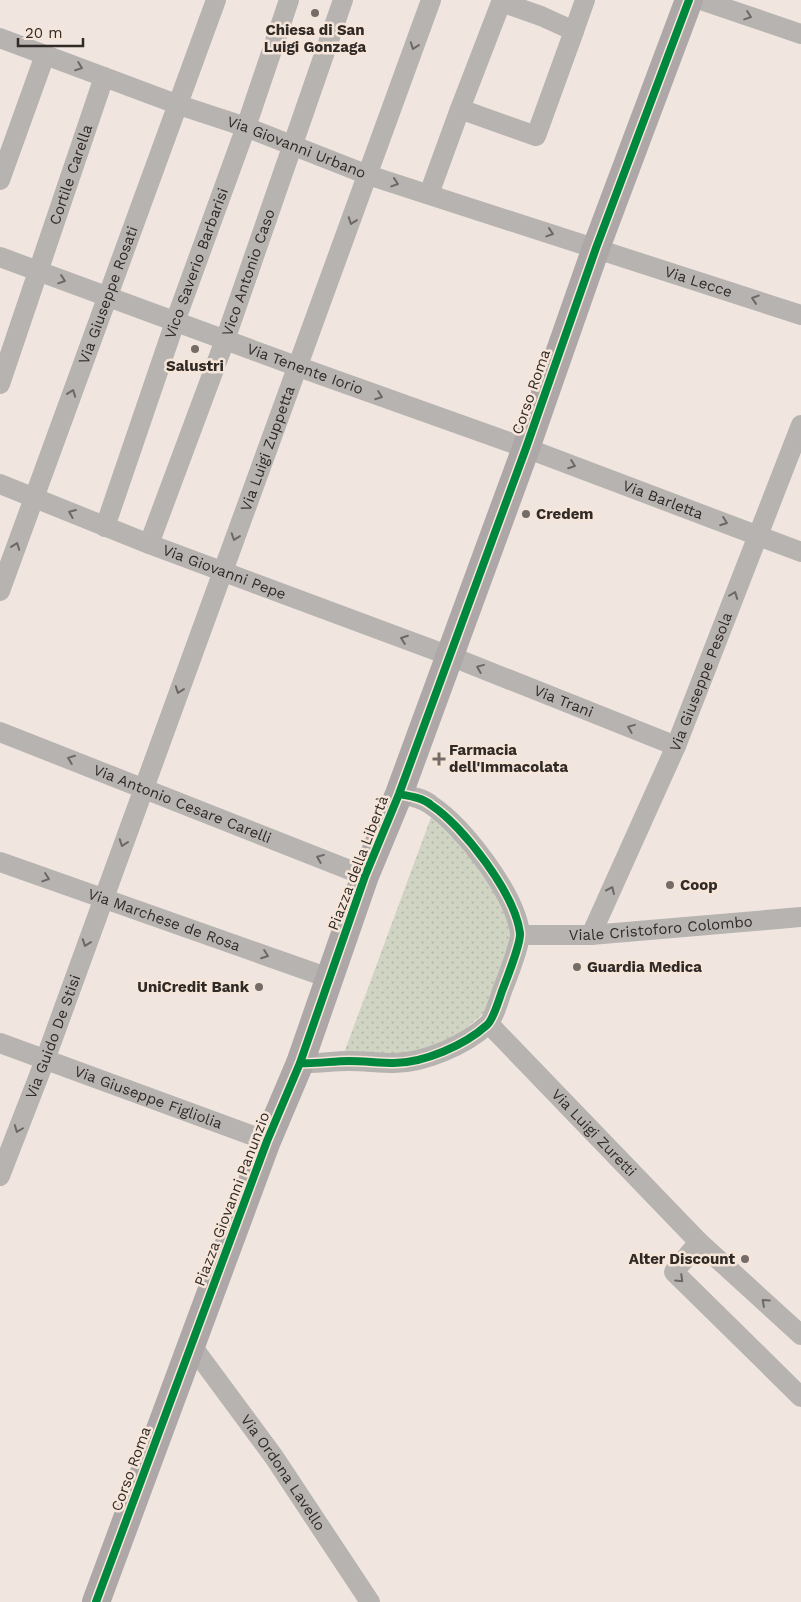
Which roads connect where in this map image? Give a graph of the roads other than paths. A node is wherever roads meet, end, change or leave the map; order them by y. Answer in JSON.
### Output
{"nodes":[{"id":1,"x":216,"y":0,"type":"edge"},
{"id":2,"x":290,"y":0,"type":"edge"},
{"id":3,"x":342,"y":0,"type":"edge"},
{"id":4,"x":431,"y":0,"type":"edge"},
{"id":5,"x":585,"y":0,"type":"edge"},
{"id":6,"x":689,"y":0,"type":"edge"},
{"id":7,"x":702,"y":0,"type":"edge"},
{"id":8,"x":501,"y":1,"type":"edge"},
{"id":9,"x":574,"y":31,"type":"junction"},
{"id":10,"x":801,"y":34,"type":"edge"},
{"id":11,"x":0,"y":38,"type":"edge"},
{"id":12,"x":45,"y":55,"type":"junction"},
{"id":13,"x":104,"y":77,"type":"junction"},
{"id":14,"x":179,"y":105,"type":"junction"},
{"id":15,"x":460,"y":109,"type":"junction"},
{"id":16,"x":246,"y":127,"type":"junction"},
{"id":17,"x":291,"y":146,"type":"junction"},
{"id":18,"x":368,"y":175,"type":"junction"},
{"id":19,"x":0,"y":180,"type":"edge"},
{"id":20,"x":429,"y":194,"type":"junction"},
{"id":21,"x":596,"y":248,"type":"junction"},
{"id":22,"x":0,"y":257,"type":"edge"},
{"id":23,"x":39,"y":272,"type":"junction"},
{"id":24,"x":107,"y":296,"type":"junction"},
{"id":25,"x":801,"y":314,"type":"edge"},
{"id":26,"x":175,"y":322,"type":"junction"},
{"id":27,"x":225,"y":340,"type":"junction"},
{"id":28,"x":296,"y":366,"type":"junction"},
{"id":29,"x":0,"y":384,"type":"edge"},
{"id":30,"x":801,"y":425,"type":"edge"},
{"id":31,"x":526,"y":448,"type":"junction"},
{"id":32,"x":0,"y":484,"type":"edge"},
{"id":33,"x":34,"y":497,"type":"junction"},
{"id":34,"x":104,"y":527,"type":"junction"},
{"id":35,"x":758,"y":535,"type":"junction"},
{"id":36,"x":149,"y":544,"type":"junction"},
{"id":37,"x":801,"y":552,"type":"edge"},
{"id":38,"x":223,"y":572,"type":"junction"},
{"id":39,"x":0,"y":591,"type":"edge"},
{"id":40,"x":450,"y":656,"type":"junction"},
{"id":41,"x":0,"y":732,"type":"edge"},
{"id":42,"x":676,"y":746,"type":"junction"},
{"id":43,"x":143,"y":787,"type":"junction"},
{"id":44,"x":399,"y":794,"type":"junction"},
{"id":45,"x":0,"y":862,"type":"edge"},
{"id":46,"x":365,"y":876,"type":"junction"},
{"id":47,"x":103,"y":898,"type":"junction"},
{"id":48,"x":801,"y":917,"type":"edge"},
{"id":49,"x":520,"y":935,"type":"junction"},
{"id":50,"x":591,"y":935,"type":"junction"},
{"id":51,"x":329,"y":978,"type":"junction"},
{"id":52,"x":489,"y":1024,"type":"junction"},
{"id":53,"x":0,"y":1043,"type":"edge"},
{"id":54,"x":45,"y":1060,"type":"junction"},
{"id":55,"x":300,"y":1063,"type":"junction"},
{"id":56,"x":267,"y":1141,"type":"junction"},
{"id":57,"x":0,"y":1176,"type":"edge"},
{"id":58,"x":699,"y":1242,"type":"junction"},
{"id":59,"x":801,"y":1335,"type":"edge"},
{"id":60,"x":192,"y":1346,"type":"junction"},
{"id":61,"x":801,"y":1397,"type":"edge"},
{"id":62,"x":96,"y":1602,"type":"edge"},
{"id":63,"x":370,"y":1602,"type":"edge"}],
"edges":[{"from":1,"to":14,"type":"street","name":"Via Giuseppe Rosati"},
{"from":2,"to":16,"type":"street","name":"Vico Saverio Barbarisi"},
{"from":3,"to":17,"type":"street","name":"Vico Antonio Caso"},
{"from":4,"to":18,"type":"street","name":"Via Luigi Zuppetta","one_way":true},
{"from":5,"to":9,"type":"street"},
{"from":6,"to":21,"type":"street","name":"Corso Roma"},
{"from":7,"to":10,"type":"street","one_way":true},
{"from":8,"to":9,"type":"street"},
{"from":8,"to":15,"type":"street"},
{"from":9,"to":15,"type":"street"},
{"from":11,"to":12,"type":"street","name":"Via Giovanni Urbano"},
{"from":12,"to":13,"type":"street","name":"Via Giovanni Urbano","one_way":true},
{"from":12,"to":19,"type":"street"},
{"from":13,"to":14,"type":"street","name":"Via Giovanni Urbano"},
{"from":13,"to":23,"type":"street","name":"Cortile Carella"},
{"from":14,"to":16,"type":"street","name":"Via Giovanni Urbano"},
{"from":14,"to":24,"type":"street","name":"Via Giuseppe Rosati"},
{"from":15,"to":20,"type":"street"},
{"from":16,"to":17,"type":"street","name":"Via Giovanni Urbano"},
{"from":16,"to":26,"type":"street","name":"Vico Saverio Barbarisi"},
{"from":17,"to":18,"type":"street","name":"Via Giovanni Urbano"},
{"from":17,"to":27,"type":"street","name":"Vico Antonio Caso"},
{"from":18,"to":20,"type":"street","name":"Via Giovanni Urbano","one_way":true},
{"from":18,"to":28,"type":"street","name":"Via Luigi Zuppetta","one_way":true},
{"from":20,"to":21,"type":"street","name":"Via Giovanni Urbano","one_way":true},
{"from":25,"to":21,"type":"street","name":"Via Lecce","one_way":true},
{"from":21,"to":31,"type":"street","name":"Corso Roma"},
{"from":22,"to":23,"type":"street","name":"Via Tenente Iorio"},
{"from":23,"to":24,"type":"street","name":"Via Tenente Iorio","one_way":true},
{"from":23,"to":29,"type":"street","name":"Cortile Carella"},
{"from":24,"to":26,"type":"street","name":"Via Tenente Iorio"},
{"from":33,"to":24,"type":"street","name":"Via Giuseppe Rosati","one_way":true},
{"from":26,"to":27,"type":"street","name":"Via Tenente Iorio"},
{"from":26,"to":34,"type":"street","name":"Vico Saverio Barbarisi"},
{"from":27,"to":28,"type":"street","name":"Via Tenente Iorio"},
{"from":27,"to":36,"type":"street","name":"Vico Antonio Caso"},
{"from":28,"to":31,"type":"street","name":"Via Tenente Iorio","one_way":true},
{"from":28,"to":38,"type":"street","name":"Via Luigi Zuppetta","one_way":true},
{"from":30,"to":35,"type":"street","name":"Via Giuseppe Pesola"},
{"from":31,"to":35,"type":"street","name":"Via Barletta","one_way":true},
{"from":31,"to":40,"type":"street","name":"Corso Roma"},
{"from":32,"to":33,"type":"street","name":"Via Giovanni Pepe"},
{"from":34,"to":33,"type":"street","name":"Via Giovanni Pepe","one_way":true},
{"from":39,"to":33,"type":"street","name":"Via Giuseppe Rosati","one_way":true},
{"from":34,"to":36,"type":"street","name":"Via Giovanni Pepe"},
{"from":35,"to":37,"type":"street","name":"Via Barletta"},
{"from":42,"to":35,"type":"street","name":"Via Giuseppe Pesola","one_way":true},
{"from":36,"to":38,"type":"street","name":"Via Giovanni Pepe"},
{"from":40,"to":38,"type":"street","name":"Via Giovanni Pepe","one_way":true},
{"from":38,"to":43,"type":"street","name":"Via Luigi Zuppetta","one_way":true},
{"from":42,"to":40,"type":"street","name":"Via Trani","one_way":true},
{"from":40,"to":44,"type":"street","name":"Corso Roma"},
{"from":43,"to":41,"type":"street","name":"Via Antonio Cesare Carelli","one_way":true},
{"from":50,"to":42,"type":"street","name":"Via Giuseppe Pesola","one_way":true},
{"from":46,"to":43,"type":"street","name":"Via Antonio Cesare Carelli","one_way":true},
{"from":43,"to":47,"type":"street","name":"Via Luigi Zuppetta","one_way":true},
{"from":44,"to":46,"type":"street","name":"Piazza della Libertà"},
{"from":44,"to":49,"type":"street","name":"Piazza della Libertà"},
{"from":45,"to":47,"type":"street","name":"Via Marchese de Rosa","one_way":true},
{"from":46,"to":51,"type":"street","name":"Piazza della Libertà"},
{"from":47,"to":51,"type":"street","name":"Via Marchese de Rosa","one_way":true},
{"from":47,"to":54,"type":"street","name":"Via Guido De Stisi","one_way":true},
{"from":48,"to":50,"type":"street","name":"Viale Cristoforo Colombo"},
{"from":49,"to":50,"type":"street","name":"Viale Cristoforo Colombo"},
{"from":49,"to":52,"type":"street"},
{"from":51,"to":55,"type":"street","name":"Piazza della Libertà"},
{"from":52,"to":55,"type":"street"},
{"from":52,"to":58,"type":"street","name":"Via Luigi Zuretti"},
{"from":53,"to":54,"type":"street","name":"Via Giuseppe Figliolia"},
{"from":54,"to":56,"type":"street","name":"Via Giuseppe Figliolia"},
{"from":54,"to":57,"type":"street","name":"Via Guido De Stisi","one_way":true},
{"from":55,"to":56,"type":"street","name":"Piazza Giovanni Panunzio"},
{"from":56,"to":60,"type":"street","name":"Piazza Giovanni Panunzio"},
{"from":59,"to":58,"type":"street","name":"Via Luigi Zuretti","one_way":true},
{"from":58,"to":61,"type":"street","one_way":true},
{"from":60,"to":62,"type":"street","name":"Corso Roma"},
{"from":60,"to":63,"type":"street","name":"Via Ordona Lavello"}]}
